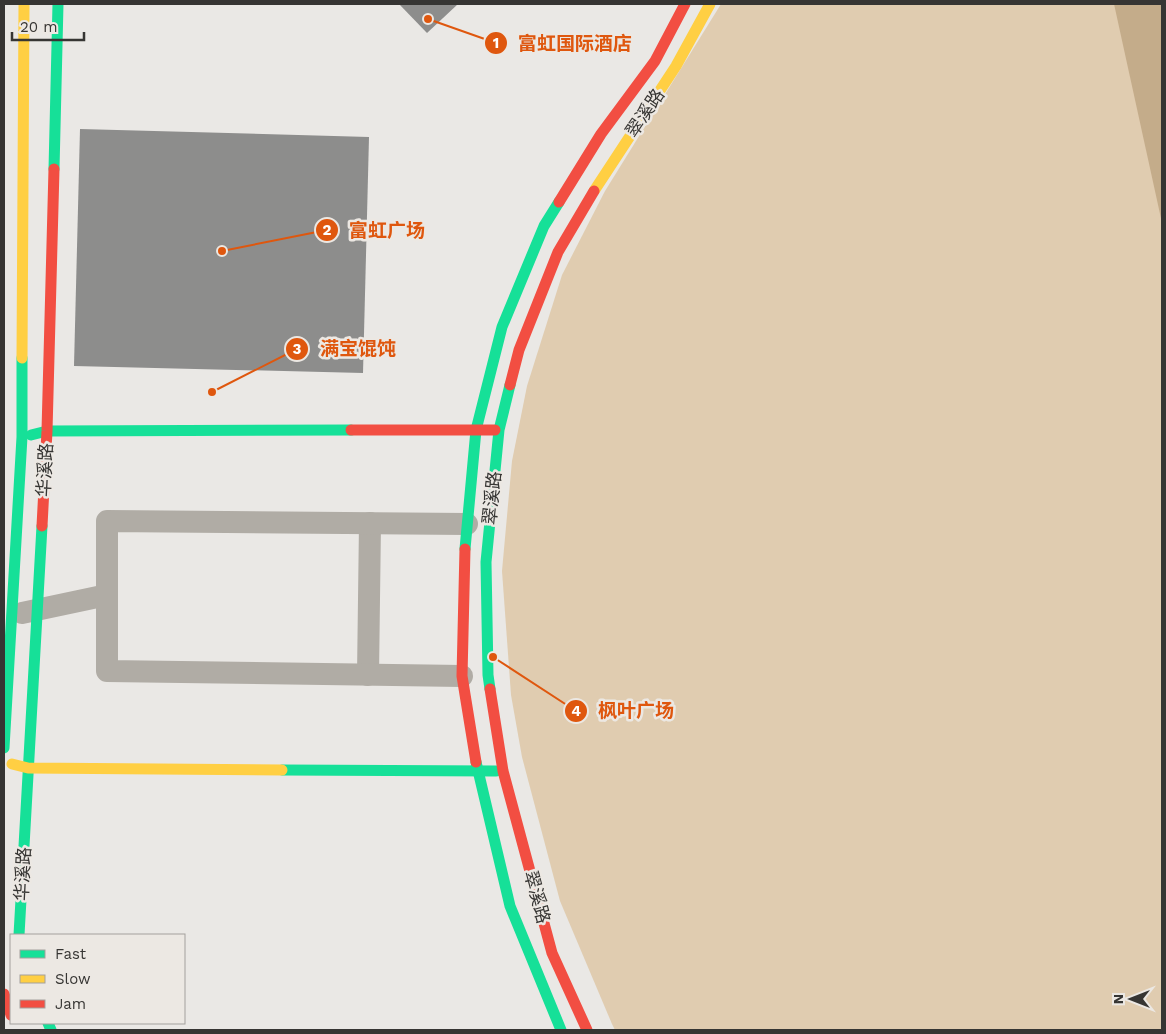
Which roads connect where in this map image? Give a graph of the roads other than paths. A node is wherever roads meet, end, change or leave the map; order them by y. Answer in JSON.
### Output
{"nodes":[{"id":1,"x":24,"y":4,"type":"edge"},
{"id":2,"x":58,"y":4,"type":"edge"},
{"id":3,"x":685,"y":4,"type":"edge"},
{"id":4,"x":710,"y":4,"type":"edge"},
{"id":5,"x":476,"y":430,"type":"junction"},
{"id":6,"x":499,"y":430,"type":"junction"},
{"id":7,"x":47,"y":431,"type":"junction"},
{"id":8,"x":17,"y":438,"type":"junction"},
{"id":9,"x":370,"y":523,"type":"junction"},
{"id":10,"x":467,"y":524,"type":"junction"},
{"id":11,"x":9,"y":558,"type":"edge"},
{"id":12,"x":40,"y":558,"type":"junction"},
{"id":13,"x":107,"y":595,"type":"junction"},
{"id":14,"x":37,"y":610,"type":"junction"},
{"id":15,"x":8,"y":616,"type":"edge"},
{"id":16,"x":368,"y":675,"type":"junction"},
{"id":17,"x":462,"y":676,"type":"junction"},
{"id":18,"x":4,"y":748,"type":"edge"},
{"id":19,"x":4,"y":762,"type":"edge"},
{"id":20,"x":28,"y":768,"type":"junction"},
{"id":21,"x":478,"y":771,"type":"junction"},
{"id":22,"x":503,"y":771,"type":"junction"},
{"id":23,"x":19,"y":934,"type":"edge"},
{"id":24,"x":4,"y":994,"type":"edge"},
{"id":25,"x":10,"y":1012,"type":"edge"},
{"id":26,"x":561,"y":1030,"type":"edge"},
{"id":27,"x":587,"y":1030,"type":"edge"}],
"edges":[{"from":1,"to":8,"type":"street","name":"华溪路"},
{"from":2,"to":7,"type":"street","name":"华溪路"},
{"from":3,"to":5,"type":"street","name":"翠溪路"},
{"from":4,"to":6,"type":"street","name":"翠溪路"},
{"from":5,"to":6,"type":"street"},
{"from":5,"to":7,"type":"street"},
{"from":5,"to":10,"type":"street","name":"翠溪路"},
{"from":6,"to":22,"type":"street","name":"翠溪路"},
{"from":7,"to":8,"type":"street"},
{"from":7,"to":12,"type":"street","name":"华溪路"},
{"from":8,"to":11,"type":"street","name":"华溪路"},
{"from":9,"to":10,"type":"street"},
{"from":9,"to":13,"type":"street"},
{"from":9,"to":16,"type":"street"},
{"from":10,"to":17,"type":"street","name":"翠溪路"},
{"from":11,"to":12,"type":"street"},
{"from":11,"to":15,"type":"street","name":"华溪路"},
{"from":12,"to":14,"type":"street","name":"华溪路"},
{"from":13,"to":14,"type":"street"},
{"from":13,"to":16,"type":"street"},
{"from":14,"to":15,"type":"street"},
{"from":14,"to":20,"type":"street","name":"华溪路"},
{"from":15,"to":18,"type":"street","name":"华溪路"},
{"from":16,"to":17,"type":"street"},
{"from":17,"to":21,"type":"street","name":"翠溪路"},
{"from":19,"to":20,"type":"street"},
{"from":20,"to":21,"type":"street"},
{"from":20,"to":23,"type":"street","name":"华溪路"},
{"from":21,"to":22,"type":"street"},
{"from":21,"to":26,"type":"street","name":"翠溪路"},
{"from":22,"to":27,"type":"street","name":"翠溪路"},
{"from":24,"to":25,"type":"street"}]}
